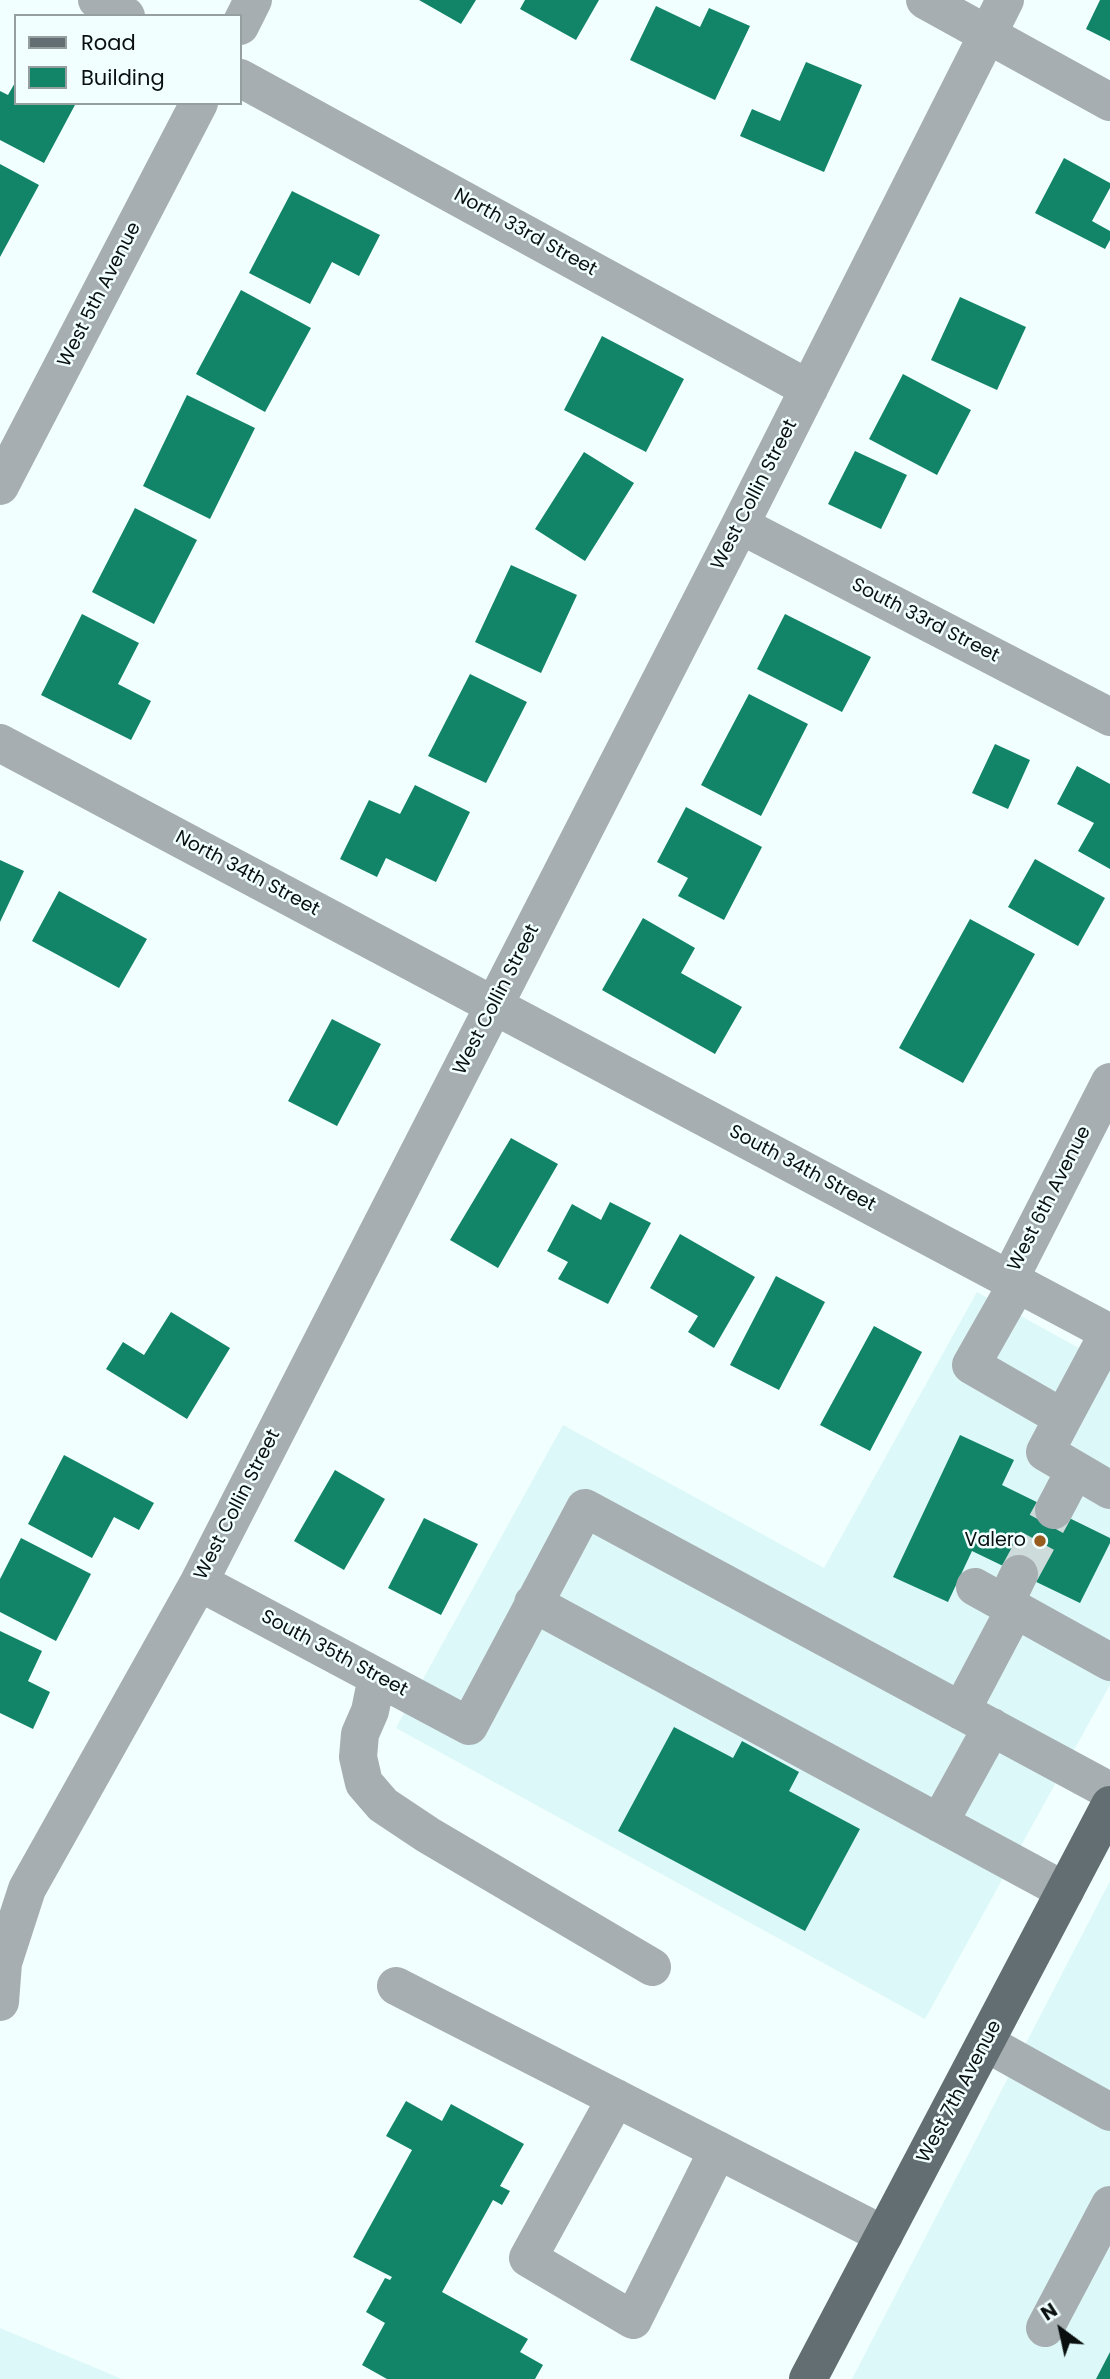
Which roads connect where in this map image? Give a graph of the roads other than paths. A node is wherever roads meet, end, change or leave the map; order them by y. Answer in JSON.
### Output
{"nodes":[{"id":1,"x":97,"y":0,"type":"edge"},
{"id":2,"x":254,"y":0,"type":"edge"},
{"id":3,"x":925,"y":0,"type":"edge"},
{"id":4,"x":1004,"y":0,"type":"edge"},
{"id":5,"x":122,"y":14,"type":"edge"},
{"id":6,"x":242,"y":22,"type":"edge"},
{"id":7,"x":988,"y":35,"type":"junction"},
{"id":8,"x":242,"y":79,"type":"edge"},
{"id":9,"x":1110,"y":103,"type":"edge"},
{"id":10,"x":199,"y":105,"type":"edge"},
{"id":11,"x":809,"y":389,"type":"junction"},
{"id":12,"x":0,"y":486,"type":"edge"},
{"id":13,"x":740,"y":525,"type":"junction"},
{"id":14,"x":1110,"y":717,"type":"edge"},
{"id":15,"x":0,"y":743,"type":"edge"},
{"id":16,"x":495,"y":1005,"type":"junction"},
{"id":17,"x":1110,"y":1082,"type":"edge"},
{"id":18,"x":1013,"y":1282,"type":"junction"},
{"id":19,"x":1110,"y":1332,"type":"edge"},
{"id":20,"x":1063,"y":1418,"type":"junction"},
{"id":21,"x":1075,"y":1470,"type":"junction"},
{"id":22,"x":1110,"y":1490,"type":"edge"},
{"id":23,"x":1054,"y":1510,"type":"tunnel mouth"},
{"id":24,"x":199,"y":1582,"type":"junction"},
{"id":25,"x":533,"y":1603,"type":"junction"},
{"id":26,"x":1110,"y":1662,"type":"edge"},
{"id":27,"x":377,"y":1677,"type":"junction"},
{"id":28,"x":976,"y":1719,"type":"junction"},
{"id":29,"x":1110,"y":1791,"type":"edge"},
{"id":30,"x":1110,"y":1805,"type":"edge"},
{"id":31,"x":939,"y":1823,"type":"junction"},
{"id":32,"x":1065,"y":1891,"type":"junction"},
{"id":33,"x":2,"y":1962,"type":"edge"},
{"id":34,"x":652,"y":1967,"type":"dead end"},
{"id":35,"x":396,"y":1986,"type":"dead end"},
{"id":36,"x":0,"y":2002,"type":"edge"},
{"id":37,"x":986,"y":2043,"type":"junction"},
{"id":38,"x":615,"y":2098,"type":"junction"},
{"id":39,"x":1110,"y":2112,"type":"edge"},
{"id":40,"x":718,"y":2150,"type":"junction"},
{"id":41,"x":1110,"y":2204,"type":"edge"},
{"id":42,"x":884,"y":2235,"type":"junction"},
{"id":43,"x":1045,"y":2328,"type":"dead end"},
{"id":44,"x":808,"y":2379,"type":"edge"}],
"edges":[{"from":1,"to":5,"type":"street"},
{"from":2,"to":6,"type":"street"},
{"from":3,"to":7,"type":"street"},
{"from":4,"to":7,"type":"street","name":"West Collin Street"},
{"from":7,"to":9,"type":"street"},
{"from":7,"to":11,"type":"street","name":"West Collin Street"},
{"from":8,"to":11,"type":"street","name":"North 33rd Street"},
{"from":10,"to":12,"type":"street","name":"West 5th Avenue"},
{"from":11,"to":13,"type":"street","name":"West Collin Street"},
{"from":13,"to":14,"type":"street","name":"South 33rd Street"},
{"from":13,"to":16,"type":"street","name":"West Collin Street"},
{"from":15,"to":16,"type":"street","name":"North 34th Street"},
{"from":16,"to":18,"type":"street","name":"South 34th Street"},
{"from":16,"to":24,"type":"street","name":"West Collin Street"},
{"from":17,"to":18,"type":"street","name":"West 6th Avenue"},
{"from":18,"to":19,"type":"street","name":"South 34th Street"},
{"from":18,"to":20,"type":"street","name":"West 6th Avenue"},
{"from":19,"to":20,"type":"street"},
{"from":20,"to":21,"type":"street"},
{"from":21,"to":22,"type":"street"},
{"from":21,"to":23,"type":"street"},
{"from":24,"to":27,"type":"street","name":"South 35th Street"},
{"from":24,"to":33,"type":"street","name":"West Collin Street"},
{"from":25,"to":27,"type":"street","name":"South 35th Street"},
{"from":25,"to":28,"type":"street"},
{"from":25,"to":31,"type":"street"},
{"from":26,"to":28,"type":"street"},
{"from":27,"to":34,"type":"street"},
{"from":28,"to":29,"type":"street"},
{"from":28,"to":31,"type":"street"},
{"from":30,"to":32,"type":"main road","name":"West 7th Avenue"},
{"from":31,"to":32,"type":"street"},
{"from":32,"to":37,"type":"main road","name":"West 7th Avenue"},
{"from":33,"to":36,"type":"street","name":"West Collin Street"},
{"from":35,"to":38,"type":"street"},
{"from":37,"to":39,"type":"street"},
{"from":37,"to":42,"type":"main road","name":"West 7th Avenue"},
{"from":38,"to":40,"type":"street"},
{"from":38,"to":40,"type":"street"},
{"from":40,"to":42,"type":"street"},
{"from":41,"to":43,"type":"street"},
{"from":42,"to":44,"type":"main road","name":"West 7th Avenue"}]}
